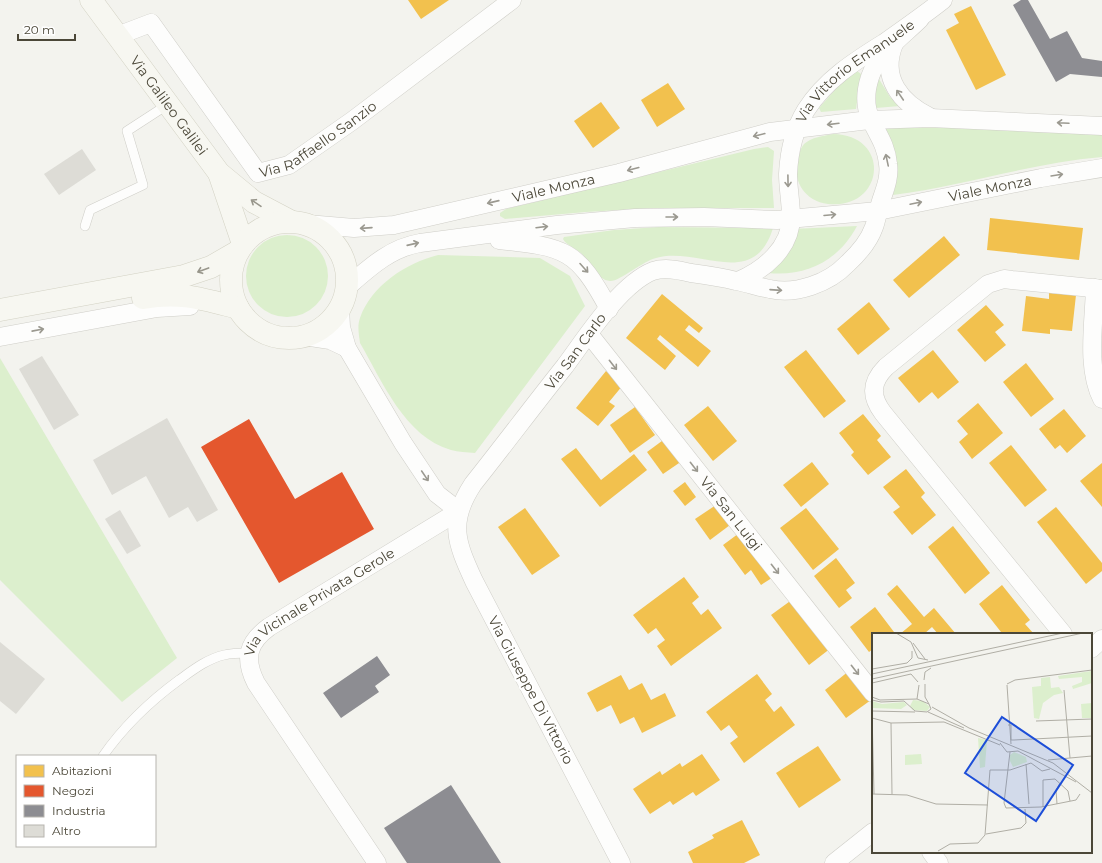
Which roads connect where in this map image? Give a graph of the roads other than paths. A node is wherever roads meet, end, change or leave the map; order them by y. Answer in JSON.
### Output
{"nodes":[{"id":1,"x":91,"y":0,"type":"edge"},
{"id":2,"x":512,"y":0,"type":"edge"},
{"id":3,"x":943,"y":0,"type":"edge"},
{"id":4,"x":920,"y":19,"type":"junction"},
{"id":5,"x":118,"y":36,"type":"junction"},
{"id":6,"x":894,"y":44,"type":"junction"},
{"id":7,"x":167,"y":105,"type":"junction"},
{"id":8,"x":930,"y":118,"type":"junction"},
{"id":9,"x":870,"y":120,"type":"junction"},
{"id":10,"x":1102,"y":126,"type":"edge"},
{"id":11,"x":797,"y":129,"type":"junction"},
{"id":12,"x":1102,"y":168,"type":"edge"},
{"id":13,"x":218,"y":173,"type":"junction"},
{"id":14,"x":878,"y":211,"type":"junction"},
{"id":15,"x":791,"y":218,"type":"junction"},
{"id":16,"x":298,"y":223,"type":"junction"},
{"id":17,"x":85,"y":226,"type":"dead end"},
{"id":18,"x":468,"y":236,"type":"junction"},
{"id":19,"x":240,"y":248,"type":"junction"},
{"id":20,"x":738,"y":281,"type":"junction"},
{"id":21,"x":346,"y":288,"type":"junction"},
{"id":22,"x":1099,"y":289,"type":"edge"},
{"id":23,"x":340,"y":308,"type":"junction"},
{"id":24,"x":609,"y":309,"type":"junction"},
{"id":25,"x":0,"y":310,"type":"edge"},
{"id":26,"x":241,"y":312,"type":"junction"},
{"id":27,"x":0,"y":323,"type":"edge"},
{"id":28,"x":589,"y":334,"type":"junction"},
{"id":29,"x":304,"y":336,"type":"junction"},
{"id":30,"x":0,"y":337,"type":"edge"},
{"id":31,"x":347,"y":348,"type":"junction"},
{"id":32,"x":1102,"y":399,"type":"edge"},
{"id":33,"x":459,"y":511,"type":"junction"},
{"id":34,"x":1063,"y":633,"type":"edge"},
{"id":35,"x":1102,"y":639,"type":"edge"},
{"id":36,"x":1092,"y":648,"type":"edge"},
{"id":37,"x":249,"y":653,"type":"junction"},
{"id":38,"x":872,"y":692,"type":"edge"},
{"id":39,"x":103,"y":755,"type":"edge"},
{"id":40,"x":872,"y":833,"type":"edge"},
{"id":41,"x":932,"y":853,"type":"edge"},
{"id":42,"x":377,"y":863,"type":"edge"},
{"id":43,"x":621,"y":863,"type":"edge"},
{"id":44,"x":834,"y":863,"type":"edge"},
{"id":45,"x":939,"y":863,"type":"edge"}],
"edges":[{"from":1,"to":5,"type":"street","name":"Via Galileo Galilei"},
{"from":2,"to":5,"type":"street","name":"Via Raffaello Sanzio"},
{"from":3,"to":4,"type":"street","name":"Via Vittorio Emanuele"},
{"from":4,"to":6,"type":"street","name":"Via Vittorio Emanuele"},
{"from":4,"to":11,"type":"street","name":"Via Vittorio Emanuele"},
{"from":5,"to":7,"type":"street","name":"Via Galileo Galilei"},
{"from":8,"to":6,"type":"street","name":"Viale Monza","one_way":true},
{"from":6,"to":9,"type":"street","name":"Via Vittorio Emanuele"},
{"from":7,"to":13,"type":"street","name":"Via Galileo Galilei"},
{"from":7,"to":17,"type":"lane"},
{"from":8,"to":9,"type":"street","name":"Viale Monza"},
{"from":10,"to":8,"type":"street","name":"Viale Monza","one_way":true},
{"from":9,"to":11,"type":"street","name":"Viale Monza","one_way":true},
{"from":14,"to":9,"type":"street","one_way":true},
{"from":11,"to":15,"type":"street","one_way":true},
{"from":11,"to":16,"type":"street","name":"Viale Monza","one_way":true},
{"from":14,"to":12,"type":"street","name":"Viale Monza","one_way":true},
{"from":16,"to":13,"type":"street","name":"Via Galileo Galilei","one_way":true},
{"from":13,"to":19,"type":"street","name":"Via Galileo Galilei"},
{"from":15,"to":14,"type":"street","name":"Viale Monza","one_way":true},
{"from":20,"to":14,"type":"street","name":"Via San Carlo","one_way":true},
{"from":18,"to":15,"type":"street","name":"Viale Monza","one_way":true},
{"from":15,"to":20,"type":"street"},
{"from":16,"to":19,"type":"street"},
{"from":16,"to":21,"type":"street"},
{"from":21,"to":18,"type":"street","name":"Viale Monza","one_way":true},
{"from":18,"to":24,"type":"street","one_way":true},
{"from":19,"to":25,"type":"street","one_way":true},
{"from":19,"to":26,"type":"street"},
{"from":20,"to":24,"type":"street","name":"Via San Carlo"},
{"from":21,"to":23,"type":"street"},
{"from":22,"to":32,"type":"street"},
{"from":22,"to":34,"type":"street"},
{"from":23,"to":29,"type":"street"},
{"from":23,"to":31,"type":"street"},
{"from":24,"to":28,"type":"street","name":"Via San Carlo"},
{"from":26,"to":27,"type":"street"},
{"from":26,"to":29,"type":"street"},
{"from":30,"to":26,"type":"street","one_way":true},
{"from":28,"to":33,"type":"street","name":"Via San Carlo"},
{"from":28,"to":38,"type":"street","name":"Via San Luigi","one_way":true},
{"from":29,"to":31,"type":"street"},
{"from":31,"to":33,"type":"street","one_way":true},
{"from":33,"to":37,"type":"street","name":"Via Vicinale Privata Gerole"},
{"from":33,"to":43,"type":"street","name":"Via Giuseppe Di Vittorio"},
{"from":35,"to":36,"type":"street"},
{"from":37,"to":39,"type":"lane"},
{"from":37,"to":42,"type":"street","name":"Via Vicinale Privata Gerole"},
{"from":40,"to":44,"type":"street"},
{"from":41,"to":45,"type":"street"}]}
